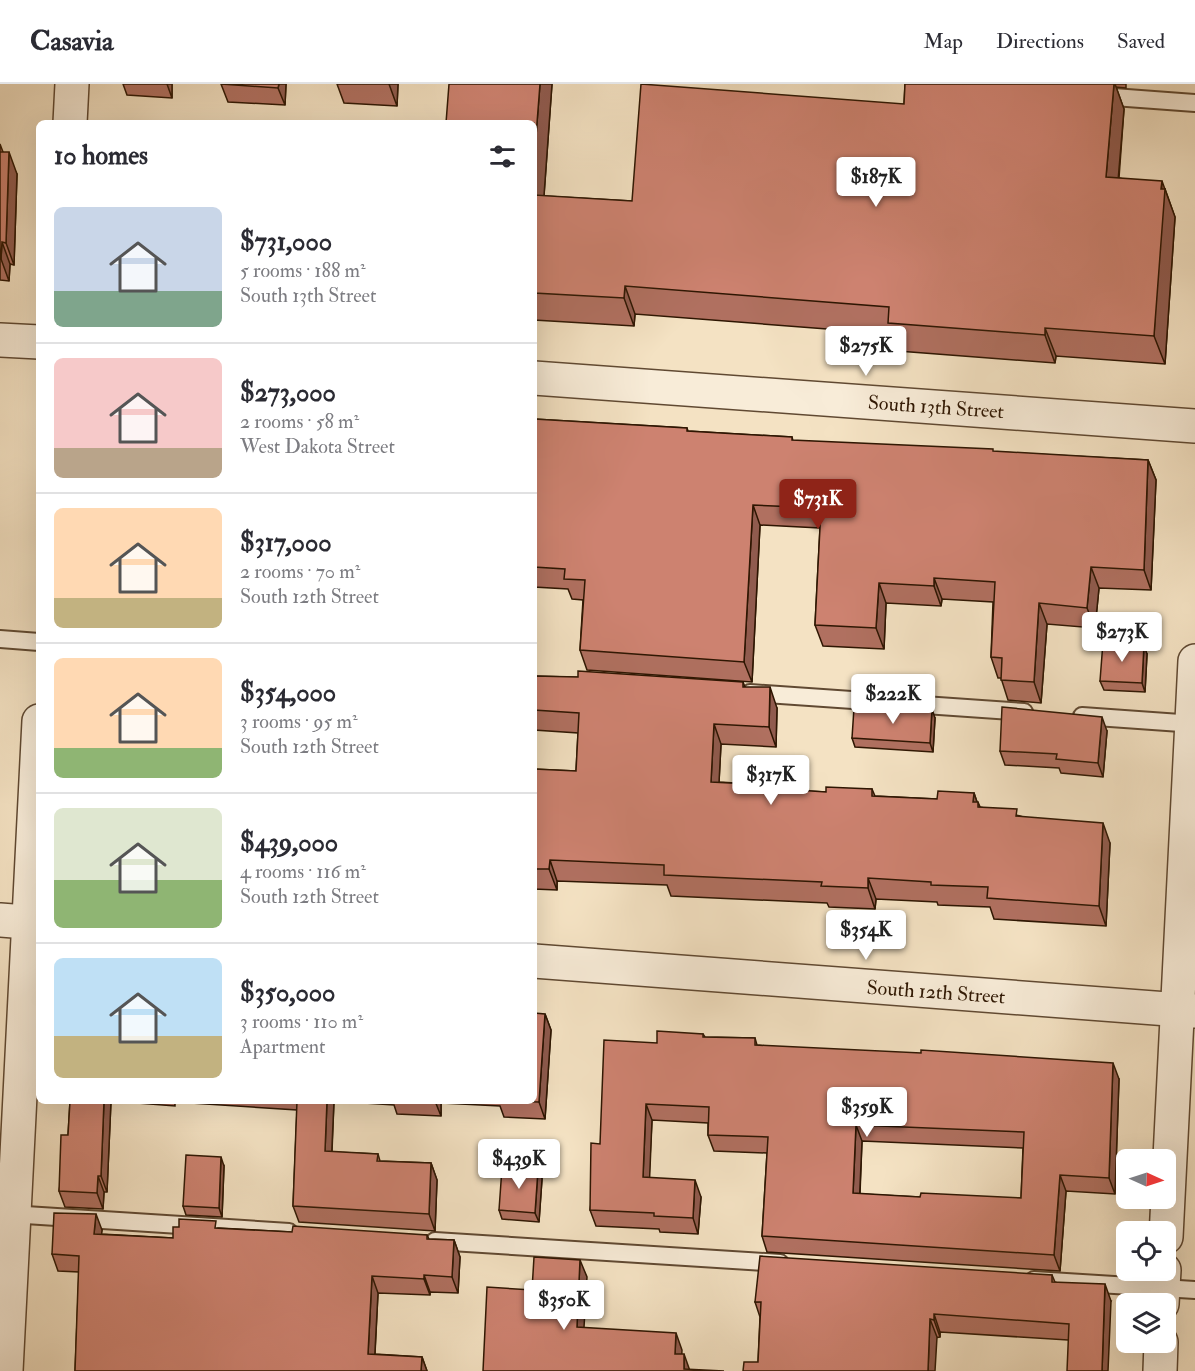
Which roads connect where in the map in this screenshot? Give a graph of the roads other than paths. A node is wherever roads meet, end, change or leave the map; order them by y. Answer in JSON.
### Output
{"nodes":[{"id":1,"x":72,"y":84,"type":"edge"},
{"id":2,"x":1088,"y":95,"type":"edge"},
{"id":3,"x":1195,"y":103,"type":"edge"},
{"id":4,"x":70,"y":120,"type":"edge"},
{"id":5,"x":0,"y":340,"type":"edge"},
{"id":6,"x":36,"y":342,"type":"edge"},
{"id":7,"x":537,"y":378,"type":"edge"},
{"id":8,"x":1195,"y":426,"type":"edge"},
{"id":9,"x":0,"y":639,"type":"edge"},
{"id":10,"x":36,"y":642,"type":"edge"},
{"id":11,"x":1195,"y":661,"type":"edge"},
{"id":12,"x":737,"y":692,"type":"edge"},
{"id":13,"x":1035,"y":713,"type":"edge"},
{"id":14,"x":1059,"y":715,"type":"edge"},
{"id":15,"x":1193,"y":724,"type":"edge"},
{"id":16,"x":36,"y":756,"type":"edge"},
{"id":17,"x":22,"y":922,"type":"edge"},
{"id":18,"x":537,"y":961,"type":"edge"},
{"id":19,"x":1186,"y":1010,"type":"edge"},
{"id":20,"x":7,"y":1214,"type":"edge"},
{"id":21,"x":1167,"y":1221,"type":"edge"},
{"id":22,"x":305,"y":1233,"type":"edge"},
{"id":23,"x":412,"y":1240,"type":"edge"},
{"id":24,"x":795,"y":1264,"type":"edge"},
{"id":25,"x":1022,"y":1279,"type":"edge"},
{"id":26,"x":1163,"y":1287,"type":"edge"},
{"id":27,"x":1195,"y":1290,"type":"edge"},
{"id":28,"x":1161,"y":1353,"type":"edge"},
{"id":29,"x":6,"y":1371,"type":"edge"},
{"id":30,"x":1160,"y":1371,"type":"edge"}],
"edges":[{"from":1,"to":4,"type":"street"},
{"from":2,"to":3,"type":"lane"},
{"from":5,"to":6,"type":"street"},
{"from":7,"to":8,"type":"street","name":"South 13th Street"},
{"from":9,"to":10,"type":"lane"},
{"from":11,"to":15,"type":"street"},
{"from":12,"to":13,"type":"lane"},
{"from":14,"to":15,"type":"lane"},
{"from":15,"to":19,"type":"street"},
{"from":16,"to":17,"type":"street"},
{"from":17,"to":20,"type":"street"},
{"from":18,"to":19,"type":"street","name":"South 12th Street"},
{"from":19,"to":21,"type":"street"},
{"from":20,"to":22,"type":"lane"},
{"from":20,"to":29,"type":"street"},
{"from":23,"to":24,"type":"lane"},
{"from":25,"to":26,"type":"lane"},
{"from":26,"to":27,"type":"lane"},
{"from":28,"to":30,"type":"street"}]}
